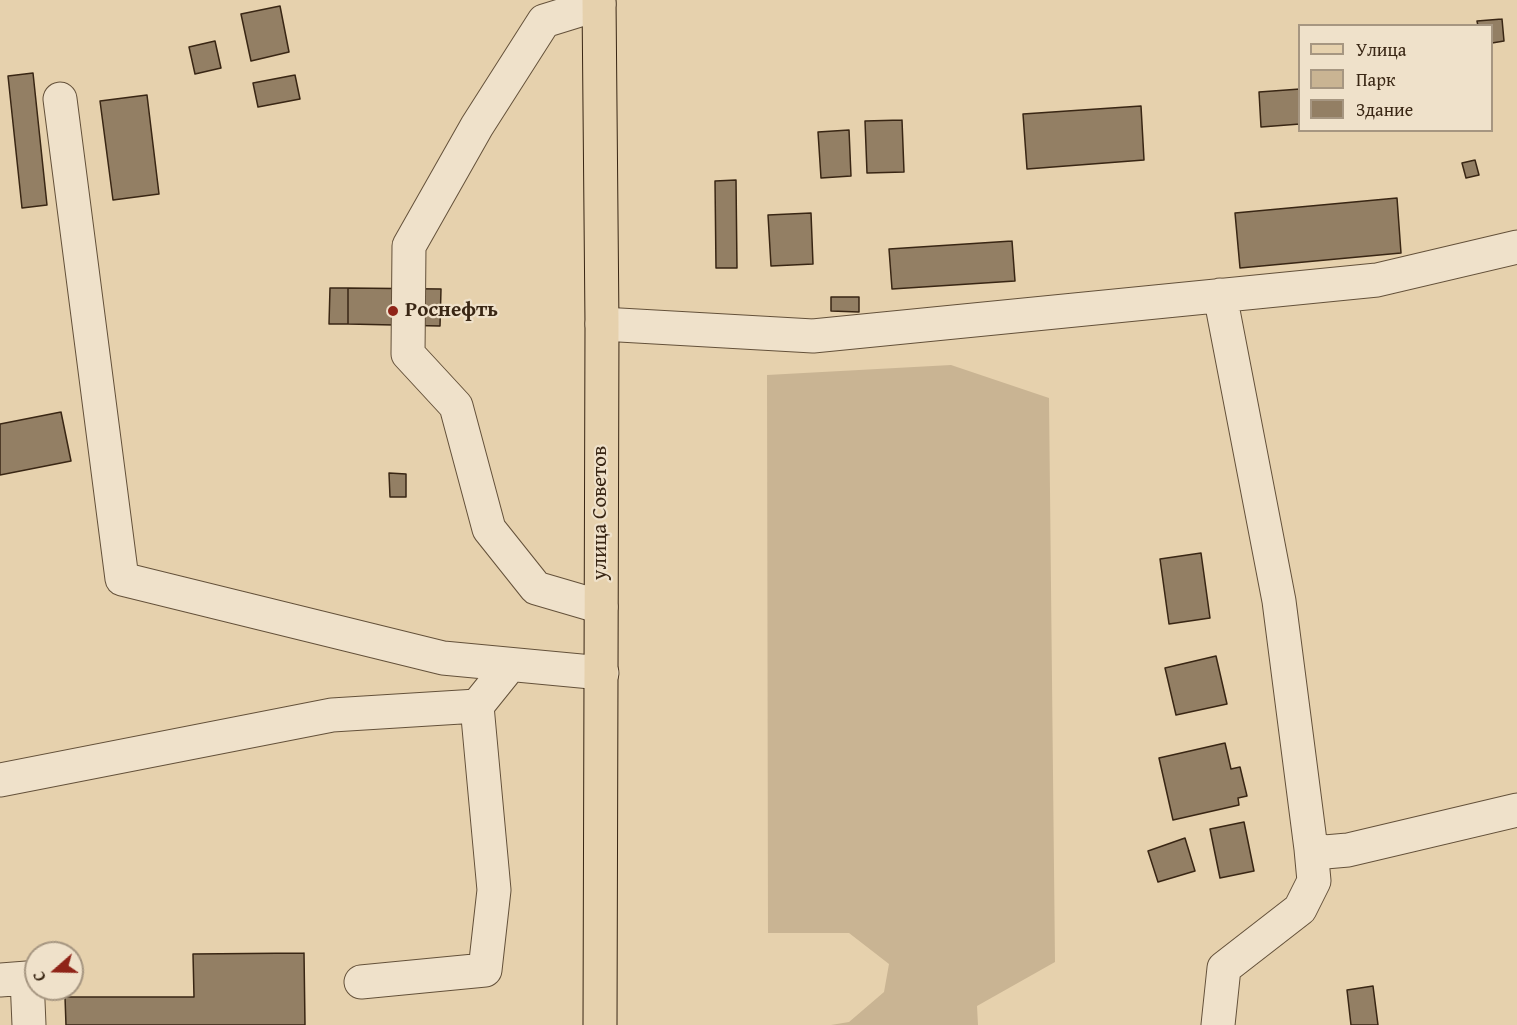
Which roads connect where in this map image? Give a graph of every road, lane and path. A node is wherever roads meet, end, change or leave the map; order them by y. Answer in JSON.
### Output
{"nodes":[{"id":1,"x":599,"y":2,"type":"edge"},
{"id":2,"x":60,"y":99,"type":"dead end"},
{"id":3,"x":1517,"y":247,"type":"edge"},
{"id":4,"x":1220,"y":295,"type":"junction"},
{"id":5,"x":602,"y":324,"type":"junction"},
{"id":6,"x":601,"y":607,"type":"junction"},
{"id":7,"x":510,"y":664,"type":"junction"},
{"id":8,"x":602,"y":673,"type":"junction"},
{"id":9,"x":477,"y":706,"type":"junction"},
{"id":10,"x":0,"y":780,"type":"edge"},
{"id":11,"x":1517,"y":810,"type":"edge"},
{"id":12,"x":1311,"y":849,"type":"junction"},
{"id":13,"x":0,"y":980,"type":"edge"},
{"id":14,"x":360,"y":982,"type":"dead end"},
{"id":15,"x":29,"y":1025,"type":"edge"},
{"id":16,"x":600,"y":1025,"type":"edge"},
{"id":17,"x":1218,"y":1025,"type":"edge"}],
"edges":[{"from":1,"to":5,"type":"main road","name":"улица Советов"},
{"from":1,"to":6,"type":"street"},
{"from":2,"to":7,"type":"street"},
{"from":3,"to":4,"type":"street"},
{"from":4,"to":5,"type":"street"},
{"from":4,"to":12,"type":"street"},
{"from":5,"to":6,"type":"main road","name":"улица Советов"},
{"from":6,"to":8,"type":"main road","name":"улица Советов"},
{"from":7,"to":8,"type":"street"},
{"from":7,"to":9,"type":"street"},
{"from":8,"to":16,"type":"main road","name":"улица Советов"},
{"from":9,"to":10,"type":"street"},
{"from":9,"to":14,"type":"street"},
{"from":11,"to":12,"type":"street"},
{"from":12,"to":17,"type":"street"},
{"from":13,"to":15,"type":"street"}]}
